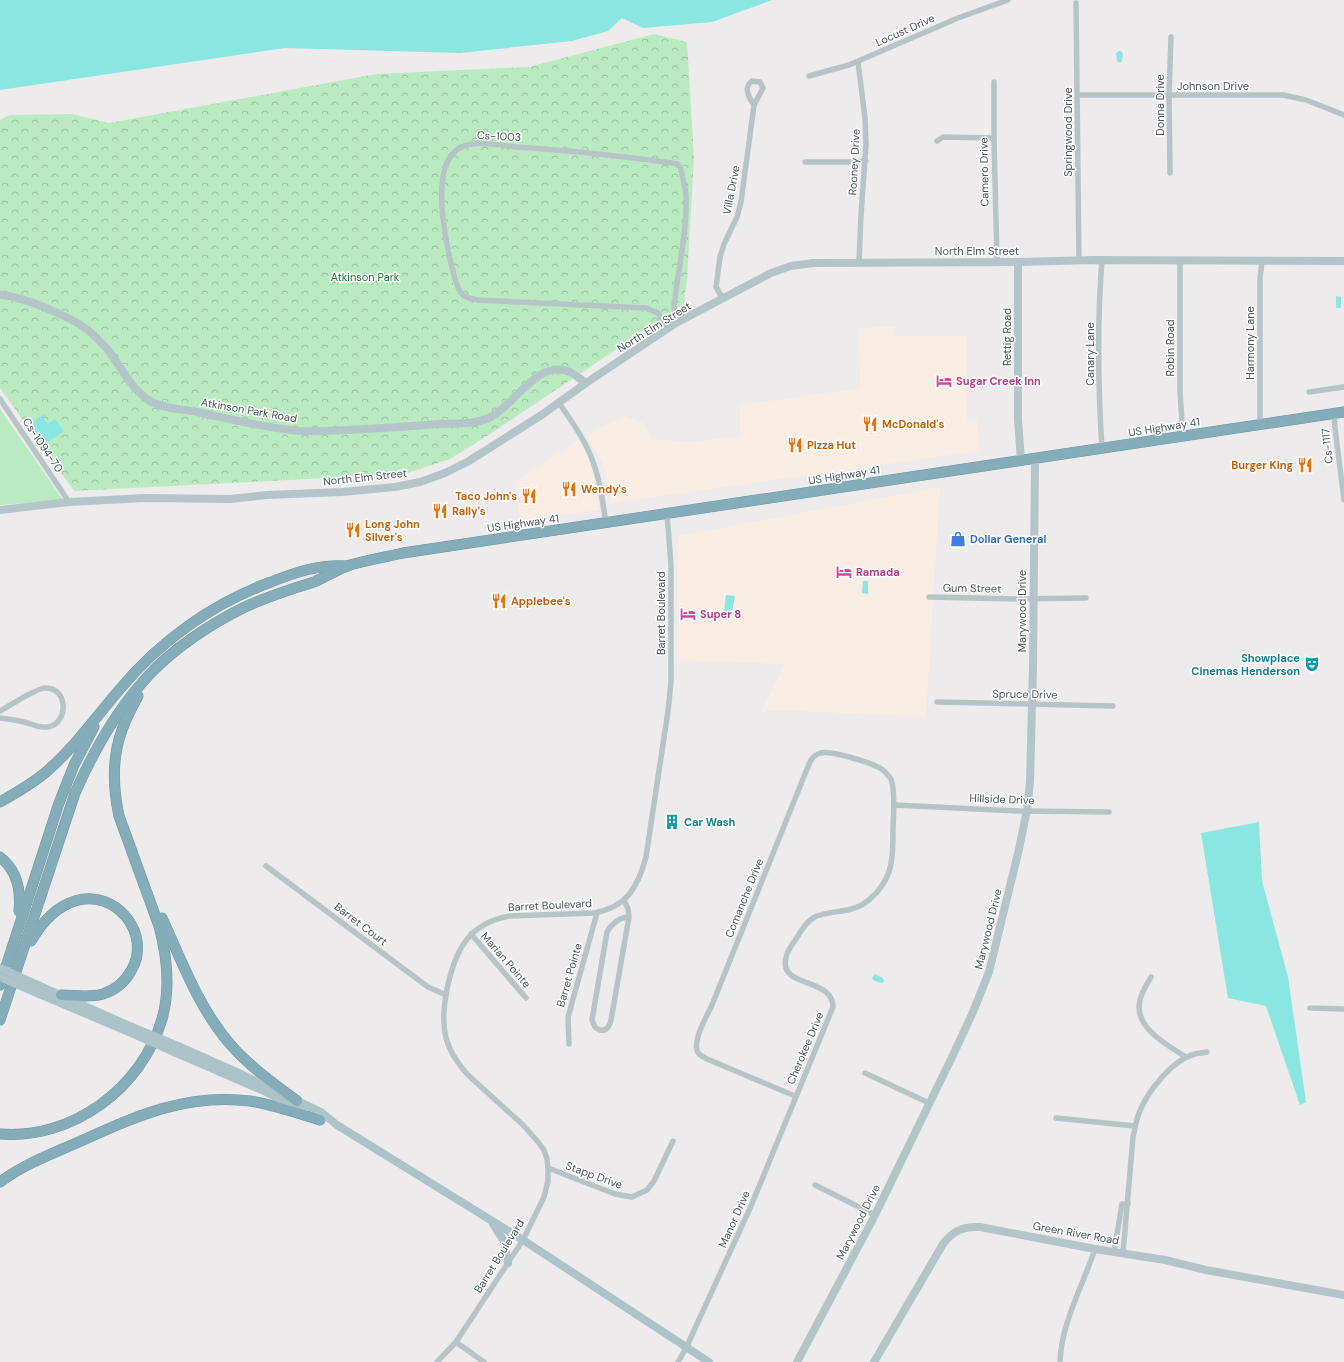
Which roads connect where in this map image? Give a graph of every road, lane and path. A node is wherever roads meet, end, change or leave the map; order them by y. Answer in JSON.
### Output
{"nodes":[{"id":1,"x":1008,"y":0,"type":"edge"},
{"id":2,"x":1076,"y":3,"type":"dead end"},
{"id":3,"x":1171,"y":37,"type":"dead end"},
{"id":4,"x":858,"y":62,"type":"junction"},
{"id":5,"x":809,"y":76,"type":"dead end"},
{"id":6,"x":994,"y":82,"type":"dead end"},
{"id":7,"x":1078,"y":95,"type":"junction"},
{"id":8,"x":1169,"y":95,"type":"junction"},
{"id":9,"x":754,"y":105,"type":"dead end"},
{"id":10,"x":1344,"y":115,"type":"edge"},
{"id":11,"x":994,"y":138,"type":"junction"},
{"id":12,"x":937,"y":141,"type":"dead end"},
{"id":13,"x":866,"y":161,"type":"junction"},
{"id":14,"x":805,"y":162,"type":"dead end"},
{"id":15,"x":1170,"y":173,"type":"dead end"},
{"id":16,"x":1079,"y":260,"type":"junction"},
{"id":17,"x":1102,"y":260,"type":"junction"},
{"id":18,"x":1180,"y":260,"type":"junction"},
{"id":19,"x":1262,"y":261,"type":"junction"},
{"id":20,"x":1344,"y":261,"type":"edge"},
{"id":21,"x":860,"y":262,"type":"junction"},
{"id":22,"x":997,"y":262,"type":"junction"},
{"id":23,"x":1018,"y":262,"type":"junction"},
{"id":24,"x":0,"y":295,"type":"edge"},
{"id":25,"x":723,"y":299,"type":"junction"},
{"id":26,"x":676,"y":323,"type":"junction"},
{"id":27,"x":669,"y":329,"type":"junction"},
{"id":28,"x":586,"y":383,"type":"junction"},
{"id":29,"x":1344,"y":387,"type":"edge"},
{"id":30,"x":1308,"y":392,"type":"dead end"},
{"id":31,"x":0,"y":399,"type":"edge"},
{"id":32,"x":559,"y":403,"type":"junction"},
{"id":33,"x":1339,"y":413,"type":"edge"},
{"id":34,"x":1260,"y":425,"type":"junction"},
{"id":35,"x":1184,"y":436,"type":"junction"},
{"id":36,"x":1102,"y":449,"type":"junction"},
{"id":37,"x":1035,"y":458,"type":"junction"},
{"id":38,"x":1021,"y":460,"type":"junction"},
{"id":39,"x":1344,"y":500,"type":"edge"},
{"id":40,"x":69,"y":502,"type":"junction"},
{"id":41,"x":0,"y":510,"type":"edge"},
{"id":42,"x":667,"y":514,"type":"junction"},
{"id":43,"x":606,"y":523,"type":"junction"},
{"id":44,"x":348,"y":566,"type":"junction"},
{"id":45,"x":930,"y":596,"type":"dead end"},
{"id":46,"x":1033,"y":598,"type":"junction"},
{"id":47,"x":1086,"y":598,"type":"dead end"},
{"id":48,"x":149,"y":675,"type":"junction"},
{"id":49,"x":937,"y":702,"type":"dead end"},
{"id":50,"x":1032,"y":704,"type":"junction"},
{"id":51,"x":1113,"y":706,"type":"dead end"},
{"id":52,"x":0,"y":711,"type":"edge"},
{"id":53,"x":103,"y":711,"type":"junction"},
{"id":54,"x":0,"y":718,"type":"edge"},
{"id":55,"x":0,"y":802,"type":"edge"},
{"id":56,"x":894,"y":805,"type":"junction"},
{"id":57,"x":1027,"y":810,"type":"junction"},
{"id":58,"x":1109,"y":812,"type":"dead end"},
{"id":59,"x":132,"y":852,"type":"junction"},
{"id":60,"x":0,"y":857,"type":"edge"},
{"id":61,"x":266,"y":866,"type":"dead end"},
{"id":62,"x":624,"y":900,"type":"junction"},
{"id":63,"x":597,"y":913,"type":"junction"},
{"id":64,"x":629,"y":918,"type":"junction"},
{"id":65,"x":471,"y":934,"type":"junction"},
{"id":66,"x":16,"y":935,"type":"junction"},
{"id":67,"x":20,"y":960,"type":"junction"},
{"id":68,"x":0,"y":968,"type":"edge"},
{"id":69,"x":0,"y":977,"type":"edge"},
{"id":70,"x":1150,"y":977,"type":"dead end"},
{"id":71,"x":0,"y":985,"type":"edge"},
{"id":72,"x":40,"y":990,"type":"junction"},
{"id":73,"x":61,"y":995,"type":"junction"},
{"id":74,"x":446,"y":995,"type":"junction"},
{"id":75,"x":526,"y":998,"type":"dead end"},
{"id":76,"x":1310,"y":1008,"type":"dead end"},
{"id":77,"x":1344,"y":1010,"type":"edge"},
{"id":78,"x":0,"y":1020,"type":"edge"},
{"id":79,"x":131,"y":1030,"type":"junction"},
{"id":80,"x":569,"y":1044,"type":"dead end"},
{"id":81,"x":176,"y":1049,"type":"junction"},
{"id":82,"x":1207,"y":1052,"type":"dead end"},
{"id":83,"x":1186,"y":1057,"type":"junction"},
{"id":84,"x":865,"y":1073,"type":"dead end"},
{"id":85,"x":795,"y":1096,"type":"junction"},
{"id":86,"x":297,"y":1101,"type":"junction"},
{"id":87,"x":929,"y":1103,"type":"junction"},
{"id":88,"x":1056,"y":1118,"type":"dead end"},
{"id":89,"x":320,"y":1120,"type":"junction"},
{"id":90,"x":337,"y":1125,"type":"junction"},
{"id":91,"x":1135,"y":1126,"type":"junction"},
{"id":92,"x":0,"y":1134,"type":"edge"},
{"id":93,"x":673,"y":1141,"type":"dead end"},
{"id":94,"x":548,"y":1168,"type":"junction"},
{"id":95,"x":0,"y":1182,"type":"edge"},
{"id":96,"x":815,"y":1185,"type":"dead end"},
{"id":97,"x":1128,"y":1204,"type":"junction"},
{"id":98,"x":875,"y":1214,"type":"junction"},
{"id":99,"x":490,"y":1220,"type":"junction"},
{"id":100,"x":523,"y":1240,"type":"junction"},
{"id":101,"x":1095,"y":1248,"type":"junction"},
{"id":102,"x":1114,"y":1252,"type":"junction"},
{"id":103,"x":1123,"y":1253,"type":"junction"},
{"id":104,"x":508,"y":1263,"type":"junction"},
{"id":105,"x":1344,"y":1295,"type":"edge"},
{"id":106,"x":456,"y":1342,"type":"junction"},
{"id":107,"x":686,"y":1348,"type":"junction"},
{"id":108,"x":437,"y":1362,"type":"edge"},
{"id":109,"x":484,"y":1362,"type":"edge"},
{"id":110,"x":678,"y":1362,"type":"edge"},
{"id":111,"x":709,"y":1362,"type":"edge"},
{"id":112,"x":797,"y":1362,"type":"edge"},
{"id":113,"x":874,"y":1362,"type":"edge"},
{"id":114,"x":1060,"y":1362,"type":"edge"}],
"edges":[{"from":1,"to":4,"type":"street","name":"Locust Drive"},
{"from":2,"to":7,"type":"street","name":"Springwood Drive"},
{"from":3,"to":8,"type":"street","name":"Donna Drive"},
{"from":4,"to":5,"type":"street","name":"Locust Drive"},
{"from":4,"to":13,"type":"street","name":"Rooney Drive"},
{"from":6,"to":11,"type":"street","name":"Camero Drive"},
{"from":7,"to":8,"type":"street","name":"Johnson Drive"},
{"from":7,"to":16,"type":"street","name":"Springwood Drive"},
{"from":8,"to":10,"type":"street","name":"Johnson Drive"},
{"from":8,"to":15,"type":"street","name":"Donna Drive"},
{"from":9,"to":25,"type":"street","name":"Villa Drive"},
{"from":11,"to":12,"type":"street"},
{"from":11,"to":22,"type":"street","name":"Camero Drive"},
{"from":13,"to":14,"type":"street"},
{"from":13,"to":21,"type":"street","name":"Rooney Drive"},
{"from":16,"to":17,"type":"street","name":"North Elm Street"},
{"from":16,"to":23,"type":"street","name":"North Elm Street"},
{"from":17,"to":18,"type":"street","name":"North Elm Street"},
{"from":17,"to":36,"type":"street","name":"Canary Lane"},
{"from":18,"to":19,"type":"street","name":"North Elm Street"},
{"from":18,"to":35,"type":"street","name":"Robin Road"},
{"from":19,"to":20,"type":"street","name":"North Elm Street"},
{"from":19,"to":34,"type":"street","name":"Harmony Lane"},
{"from":21,"to":22,"type":"street","name":"North Elm Street"},
{"from":21,"to":25,"type":"street","name":"North Elm Street"},
{"from":22,"to":23,"type":"street","name":"North Elm Street"},
{"from":23,"to":38,"type":"street","name":"Rettig Road"},
{"from":24,"to":28,"type":"street","name":"Atkinson Park Road"},
{"from":25,"to":26,"type":"street","name":"North Elm Street"},
{"from":26,"to":27,"type":"street","name":"North Elm Street"},
{"from":26,"to":27,"type":"street","name":"Cs-1003"},
{"from":27,"to":28,"type":"street","name":"North Elm Street"},
{"from":28,"to":32,"type":"street","name":"North Elm Street"},
{"from":29,"to":30,"type":"street"},
{"from":31,"to":40,"type":"street","name":"Cs-1094-70"},
{"from":32,"to":40,"type":"street","name":"North Elm Street"},
{"from":32,"to":43,"type":"street"},
{"from":33,"to":34,"type":"highway","name":"US Highway 41"},
{"from":33,"to":39,"type":"street","name":"Cs-1117"},
{"from":34,"to":35,"type":"highway","name":"US Highway 41"},
{"from":35,"to":36,"type":"highway","name":"US Highway 41"},
{"from":36,"to":37,"type":"highway","name":"US Highway 41"},
{"from":37,"to":38,"type":"highway","name":"US Highway 41"},
{"from":37,"to":46,"type":"street","name":"Marywood Drive"},
{"from":38,"to":42,"type":"highway","name":"US Highway 41"},
{"from":40,"to":41,"type":"street","name":"North Elm Street"},
{"from":42,"to":43,"type":"highway","name":"US Highway 41"},
{"from":42,"to":62,"type":"street","name":"Barret Boulevard"},
{"from":43,"to":44,"type":"highway","name":"US Highway 41"},
{"from":44,"to":48,"type":"highway"},
{"from":44,"to":53,"type":"highway"},
{"from":45,"to":46,"type":"street","name":"Gum Street"},
{"from":46,"to":47,"type":"street","name":"Gum Street"},
{"from":46,"to":50,"type":"street","name":"Marywood Drive"},
{"from":48,"to":59,"type":"highway"},
{"from":48,"to":67,"type":"highway"},
{"from":49,"to":50,"type":"street","name":"Spruce Drive"},
{"from":50,"to":51,"type":"street","name":"Spruce Drive"},
{"from":50,"to":57,"type":"street","name":"Marywood Drive"},
{"from":52,"to":54,"type":"street"},
{"from":53,"to":55,"type":"highway"},
{"from":53,"to":66,"type":"highway"},
{"from":56,"to":57,"type":"street","name":"Hillside Drive"},
{"from":56,"to":85,"type":"street","name":"Cherokee Drive"},
{"from":56,"to":85,"type":"street","name":"Comanche Drive"},
{"from":57,"to":58,"type":"street","name":"Hillside Drive"},
{"from":57,"to":87,"type":"street","name":"Marywood Drive"},
{"from":59,"to":86,"type":"highway"},
{"from":59,"to":92,"type":"highway"},
{"from":60,"to":66,"type":"highway"},
{"from":61,"to":74,"type":"street","name":"Barret Court"},
{"from":62,"to":63,"type":"street","name":"Barret Boulevard"},
{"from":62,"to":64,"type":"street"},
{"from":63,"to":65,"type":"street","name":"Barret Boulevard"},
{"from":63,"to":80,"type":"street","name":"Barret Pointe"},
{"from":64,"to":64,"type":"street"},
{"from":65,"to":74,"type":"street","name":"Barret Boulevard"},
{"from":65,"to":75,"type":"street","name":"Marian Pointe"},
{"from":66,"to":71,"type":"highway"},
{"from":67,"to":73,"type":"highway"},
{"from":67,"to":78,"type":"highway"},
{"from":68,"to":72,"type":"main road","bridge":true},
{"from":69,"to":72,"type":"main road","bridge":true},
{"from":70,"to":83,"type":"street"},
{"from":72,"to":73,"type":"main road"},
{"from":72,"to":79,"type":"main road"},
{"from":73,"to":79,"type":"main road"},
{"from":74,"to":94,"type":"street","name":"Barret Boulevard"},
{"from":76,"to":77,"type":"street"},
{"from":79,"to":81,"type":"main road","bridge":true},
{"from":81,"to":86,"type":"main road"},
{"from":81,"to":89,"type":"main road"},
{"from":82,"to":83,"type":"street"},
{"from":83,"to":91,"type":"street"},
{"from":84,"to":87,"type":"street"},
{"from":85,"to":107,"type":"street","name":"Manor Drive"},
{"from":86,"to":90,"type":"main road"},
{"from":87,"to":98,"type":"street","name":"Marywood Drive"},
{"from":88,"to":91,"type":"street"},
{"from":89,"to":90,"type":"main road"},
{"from":89,"to":95,"type":"highway"},
{"from":90,"to":99,"type":"main road"},
{"from":91,"to":97,"type":"street"},
{"from":93,"to":94,"type":"street","name":"Stapp Drive"},
{"from":94,"to":100,"type":"street","name":"Barret Boulevard"},
{"from":96,"to":98,"type":"street"},
{"from":97,"to":102,"type":"street"},
{"from":97,"to":103,"type":"street"},
{"from":98,"to":112,"type":"street","name":"Marywood Drive"},
{"from":99,"to":100,"type":"main road"},
{"from":99,"to":104,"type":"main road"},
{"from":100,"to":104,"type":"street","name":"Barret Boulevard"},
{"from":100,"to":107,"type":"main road"},
{"from":101,"to":102,"type":"street","name":"Green River Road"},
{"from":101,"to":113,"type":"street","name":"Green River Road"},
{"from":101,"to":114,"type":"street"},
{"from":102,"to":103,"type":"street","name":"Green River Road"},
{"from":103,"to":105,"type":"street","name":"Green River Road"},
{"from":104,"to":106,"type":"street","name":"Barret Boulevard"},
{"from":106,"to":108,"type":"street","name":"Barret Boulevard"},
{"from":106,"to":109,"type":"street"},
{"from":107,"to":110,"type":"street","name":"Manor Drive"},
{"from":107,"to":111,"type":"main road"}]}
